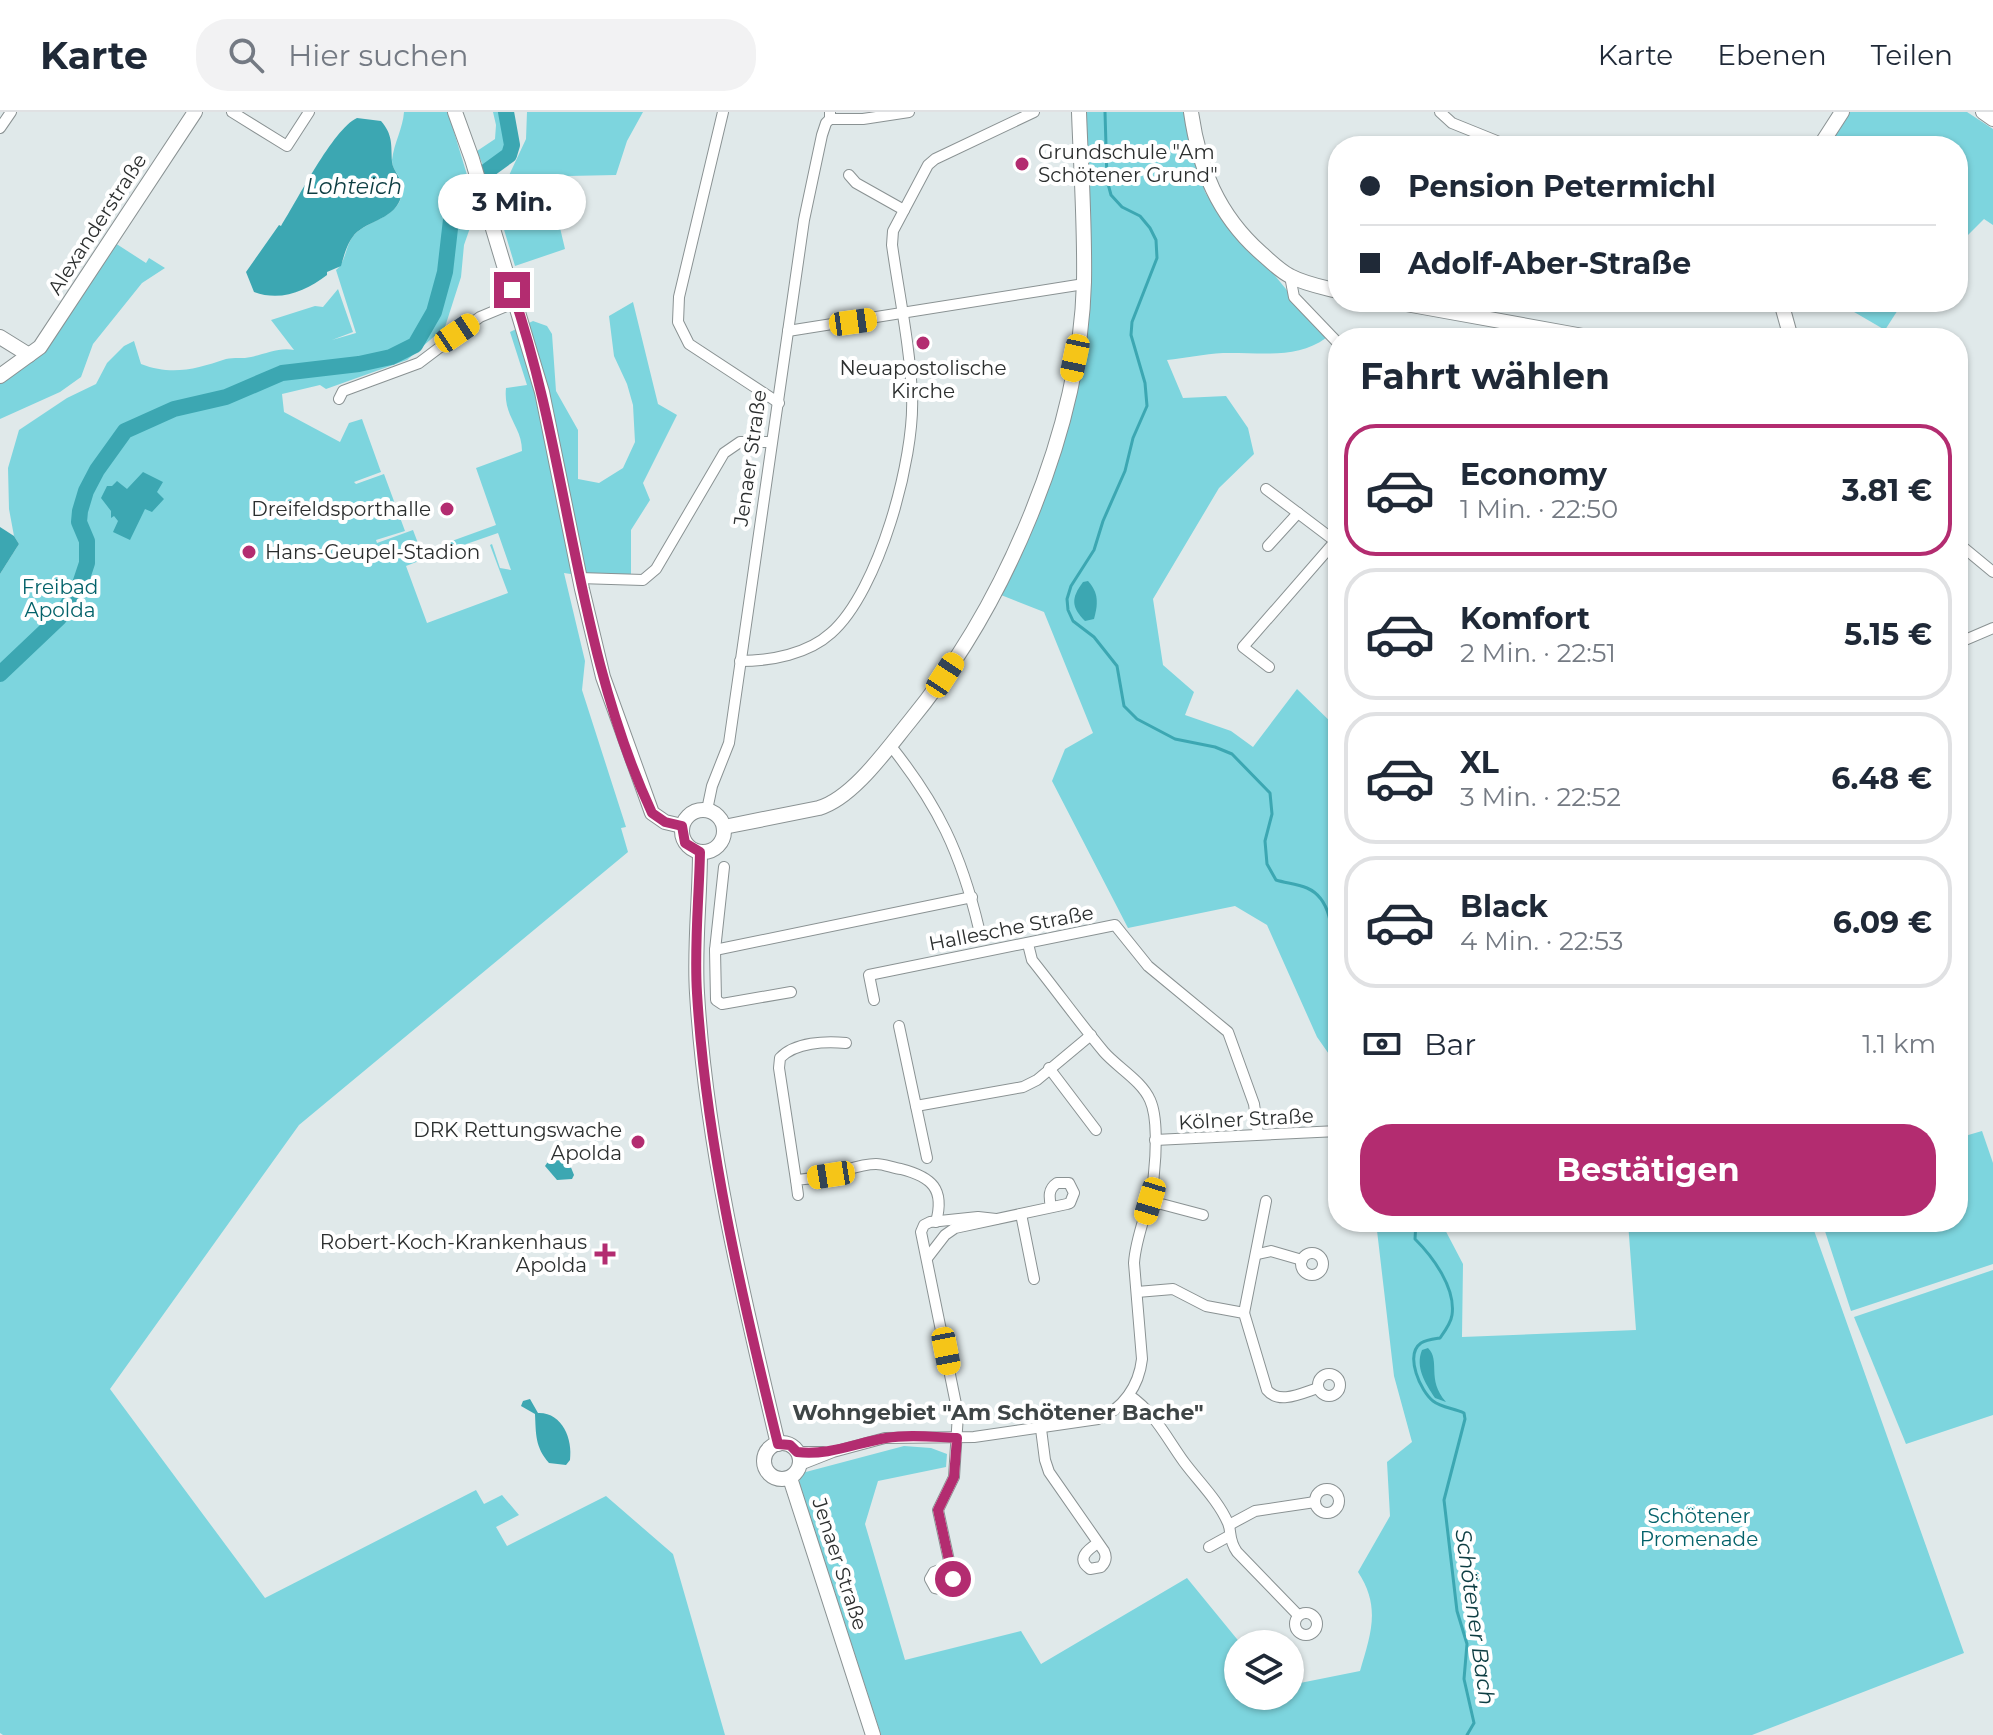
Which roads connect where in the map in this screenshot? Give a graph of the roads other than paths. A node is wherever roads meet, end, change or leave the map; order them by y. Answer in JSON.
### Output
{"nodes":[{"id":1,"x":11,"y":112,"type":"edge"},
{"id":2,"x":195,"y":112,"type":"edge"},
{"id":3,"x":232,"y":112,"type":"edge"},
{"id":4,"x":309,"y":112,"type":"edge"},
{"id":5,"x":455,"y":112,"type":"edge"},
{"id":6,"x":723,"y":112,"type":"edge"},
{"id":7,"x":909,"y":112,"type":"edge"},
{"id":8,"x":1034,"y":112,"type":"edge"},
{"id":9,"x":1079,"y":112,"type":"edge"},
{"id":10,"x":1191,"y":112,"type":"edge"},
{"id":11,"x":1440,"y":112,"type":"edge"},
{"id":12,"x":1842,"y":112,"type":"edge"},
{"id":13,"x":1983,"y":112,"type":"edge"},
{"id":14,"x":830,"y":116,"type":"edge"},
{"id":15,"x":863,"y":116,"type":"edge"},
{"id":16,"x":1993,"y":119,"type":"edge"},
{"id":17,"x":0,"y":128,"type":"edge"},
{"id":18,"x":1484,"y":136,"type":"edge"},
{"id":19,"x":1826,"y":136,"type":"edge"},
{"id":20,"x":849,"y":175,"type":"dead end"},
{"id":21,"x":904,"y":210,"type":"junction"},
{"id":22,"x":1290,"y":276,"type":"junction"},
{"id":23,"x":1084,"y":284,"type":"junction"},
{"id":24,"x":1328,"y":289,"type":"edge"},
{"id":25,"x":516,"y":302,"type":"junction"},
{"id":26,"x":1450,"y":312,"type":"edge"},
{"id":27,"x":902,"y":315,"type":"junction"},
{"id":28,"x":1539,"y":328,"type":"edge"},
{"id":29,"x":788,"y":331,"type":"junction"},
{"id":30,"x":1328,"y":333,"type":"edge"},
{"id":31,"x":0,"y":337,"type":"edge"},
{"id":32,"x":29,"y":355,"type":"junction"},
{"id":33,"x":0,"y":376,"type":"edge"},
{"id":34,"x":339,"y":399,"type":"dead end"},
{"id":35,"x":779,"y":403,"type":"junction"},
{"id":36,"x":771,"y":442,"type":"junction"},
{"id":37,"x":1266,"y":489,"type":"dead end"},
{"id":38,"x":1298,"y":513,"type":"junction"},
{"id":39,"x":1328,"y":534,"type":"edge"},
{"id":40,"x":1268,"y":546,"type":"dead end"},
{"id":41,"x":1328,"y":548,"type":"edge"},
{"id":42,"x":1968,"y":551,"type":"edge"},
{"id":43,"x":1993,"y":572,"type":"edge"},
{"id":44,"x":579,"y":578,"type":"junction"},
{"id":45,"x":1993,"y":628,"type":"edge"},
{"id":46,"x":1968,"y":639,"type":"edge"},
{"id":47,"x":740,"y":661,"type":"junction"},
{"id":48,"x":1269,"y":667,"type":"dead end"},
{"id":49,"x":890,"y":745,"type":"junction"},
{"id":50,"x":707,"y":810,"type":"junction"},
{"id":51,"x":682,"y":826,"type":"junction"},
{"id":52,"x":724,"y":827,"type":"junction"},
{"id":53,"x":700,"y":852,"type":"junction"},
{"id":54,"x":724,"y":867,"type":"dead end"},
{"id":55,"x":972,"y":897,"type":"junction"},
{"id":56,"x":979,"y":929,"type":"dead end"},
{"id":57,"x":1028,"y":944,"type":"junction"},
{"id":58,"x":715,"y":950,"type":"junction"},
{"id":59,"x":791,"y":992,"type":"dead end"},
{"id":60,"x":874,"y":1000,"type":"dead end"},
{"id":61,"x":899,"y":1026,"type":"dead end"},
{"id":62,"x":1091,"y":1035,"type":"junction"},
{"id":63,"x":846,"y":1043,"type":"dead end"},
{"id":64,"x":1049,"y":1068,"type":"junction"},
{"id":65,"x":916,"y":1106,"type":"junction"},
{"id":66,"x":1096,"y":1130,"type":"dead end"},
{"id":67,"x":1328,"y":1132,"type":"edge"},
{"id":68,"x":1258,"y":1134,"type":"junction"},
{"id":69,"x":1155,"y":1140,"type":"junction"},
{"id":70,"x":927,"y":1158,"type":"dead end"},
{"id":71,"x":796,"y":1180,"type":"junction"},
{"id":72,"x":798,"y":1195,"type":"dead end"},
{"id":73,"x":1150,"y":1201,"type":"junction"},
{"id":74,"x":1266,"y":1201,"type":"dead end"},
{"id":75,"x":1051,"y":1207,"type":"dead end"},
{"id":76,"x":1021,"y":1214,"type":"junction"},
{"id":77,"x":1203,"y":1215,"type":"dead end"},
{"id":78,"x":996,"y":1219,"type":"junction"},
{"id":79,"x":936,"y":1222,"type":"junction"},
{"id":80,"x":945,"y":1235,"type":"junction"},
{"id":81,"x":1258,"y":1254,"type":"junction"},
{"id":82,"x":928,"y":1257,"type":"junction"},
{"id":83,"x":1302,"y":1260,"type":"dead end"},
{"id":84,"x":1034,"y":1279,"type":"dead end"},
{"id":85,"x":1137,"y":1292,"type":"junction"},
{"id":86,"x":1244,"y":1313,"type":"junction"},
{"id":87,"x":1318,"y":1388,"type":"dead end"},
{"id":88,"x":1129,"y":1395,"type":"junction"},
{"id":89,"x":1041,"y":1429,"type":"junction"},
{"id":90,"x":957,"y":1438,"type":"junction"},
{"id":91,"x":778,"y":1444,"type":"junction"},
{"id":92,"x":798,"y":1458,"type":"junction"},
{"id":93,"x":790,"y":1478,"type":"junction"},
{"id":94,"x":1315,"y":1502,"type":"dead end"},
{"id":95,"x":1229,"y":1530,"type":"junction"},
{"id":96,"x":1098,"y":1543,"type":"dead end"},
{"id":97,"x":1209,"y":1547,"type":"dead end"},
{"id":98,"x":950,"y":1566,"type":"dead end"},
{"id":99,"x":1298,"y":1615,"type":"dead end"},
{"id":100,"x":873,"y":1735,"type":"edge"}],
"edges":[{"from":1,"to":17,"type":"street"},
{"from":2,"to":32,"type":"main road","name":"Alexanderstraße"},
{"from":3,"to":4,"type":"street"},
{"from":5,"to":25,"type":"main road"},
{"from":6,"to":35,"type":"street"},
{"from":7,"to":15,"type":"street"},
{"from":8,"to":21,"type":"street"},
{"from":9,"to":23,"type":"main road"},
{"from":10,"to":22,"type":"main road"},
{"from":11,"to":18,"type":"street"},
{"from":12,"to":19,"type":"main road"},
{"from":13,"to":16,"type":"main road"},
{"from":14,"to":15,"type":"street"},
{"from":14,"to":29,"type":"street","name":"Jenaer Straße"},
{"from":20,"to":21,"type":"street"},
{"from":21,"to":27,"type":"street"},
{"from":22,"to":24,"type":"main road"},
{"from":22,"to":30,"type":"street"},
{"from":23,"to":27,"type":"street"},
{"from":23,"to":49,"type":"main road"},
{"from":25,"to":34,"type":"street"},
{"from":25,"to":44,"type":"main road"},
{"from":26,"to":28,"type":"main road"},
{"from":27,"to":29,"type":"street"},
{"from":27,"to":47,"type":"street"},
{"from":29,"to":35,"type":"street","name":"Jenaer Straße"},
{"from":31,"to":32,"type":"main road"},
{"from":32,"to":33,"type":"main road","name":"Alexanderstraße"},
{"from":35,"to":36,"type":"street","name":"Jenaer Straße"},
{"from":36,"to":44,"type":"street"},
{"from":36,"to":47,"type":"street","name":"Jenaer Straße"},
{"from":37,"to":38,"type":"street"},
{"from":38,"to":39,"type":"street"},
{"from":38,"to":40,"type":"street"},
{"from":41,"to":48,"type":"street"},
{"from":42,"to":43,"type":"street"},
{"from":44,"to":51,"type":"main road"},
{"from":45,"to":46,"type":"street"},
{"from":47,"to":50,"type":"street","name":"Jenaer Straße"},
{"from":49,"to":52,"type":"main road"},
{"from":49,"to":55,"type":"street"},
{"from":50,"to":51,"type":"main road"},
{"from":50,"to":52,"type":"main road"},
{"from":51,"to":53,"type":"main road"},
{"from":52,"to":53,"type":"main road"},
{"from":53,"to":91,"type":"main road"},
{"from":54,"to":58,"type":"street"},
{"from":55,"to":56,"type":"street"},
{"from":55,"to":58,"type":"street"},
{"from":57,"to":60,"type":"street","name":"Hallesche Straße"},
{"from":57,"to":62,"type":"street"},
{"from":57,"to":68,"type":"street","name":"Hallesche Straße"},
{"from":58,"to":59,"type":"street"},
{"from":61,"to":65,"type":"street"},
{"from":62,"to":64,"type":"street"},
{"from":62,"to":69,"type":"street"},
{"from":63,"to":71,"type":"street"},
{"from":64,"to":65,"type":"street"},
{"from":64,"to":66,"type":"street"},
{"from":65,"to":70,"type":"street"},
{"from":67,"to":68,"type":"street","name":"Kölner Straße"},
{"from":68,"to":69,"type":"street","name":"Kölner Straße"},
{"from":69,"to":73,"type":"street"},
{"from":71,"to":72,"type":"street"},
{"from":71,"to":79,"type":"street"},
{"from":73,"to":77,"type":"street"},
{"from":73,"to":85,"type":"street"},
{"from":74,"to":81,"type":"street"},
{"from":75,"to":76,"type":"street"},
{"from":76,"to":78,"type":"street"},
{"from":76,"to":84,"type":"street"},
{"from":78,"to":79,"type":"street"},
{"from":78,"to":80,"type":"street"},
{"from":79,"to":80,"type":"street"},
{"from":79,"to":82,"type":"street"},
{"from":80,"to":82,"type":"street"},
{"from":81,"to":83,"type":"street"},
{"from":81,"to":86,"type":"street"},
{"from":82,"to":90,"type":"street"},
{"from":85,"to":86,"type":"street"},
{"from":85,"to":88,"type":"street"},
{"from":86,"to":87,"type":"street"},
{"from":88,"to":89,"type":"street"},
{"from":88,"to":95,"type":"street"},
{"from":89,"to":90,"type":"street"},
{"from":89,"to":96,"type":"street"},
{"from":90,"to":92,"type":"street"},
{"from":90,"to":98,"type":"street"},
{"from":91,"to":92,"type":"main road"},
{"from":91,"to":93,"type":"main road"},
{"from":92,"to":93,"type":"main road"},
{"from":93,"to":100,"type":"main road","name":"Jenaer Straße"},
{"from":94,"to":95,"type":"street"},
{"from":95,"to":97,"type":"street"},
{"from":95,"to":99,"type":"street"}]}
